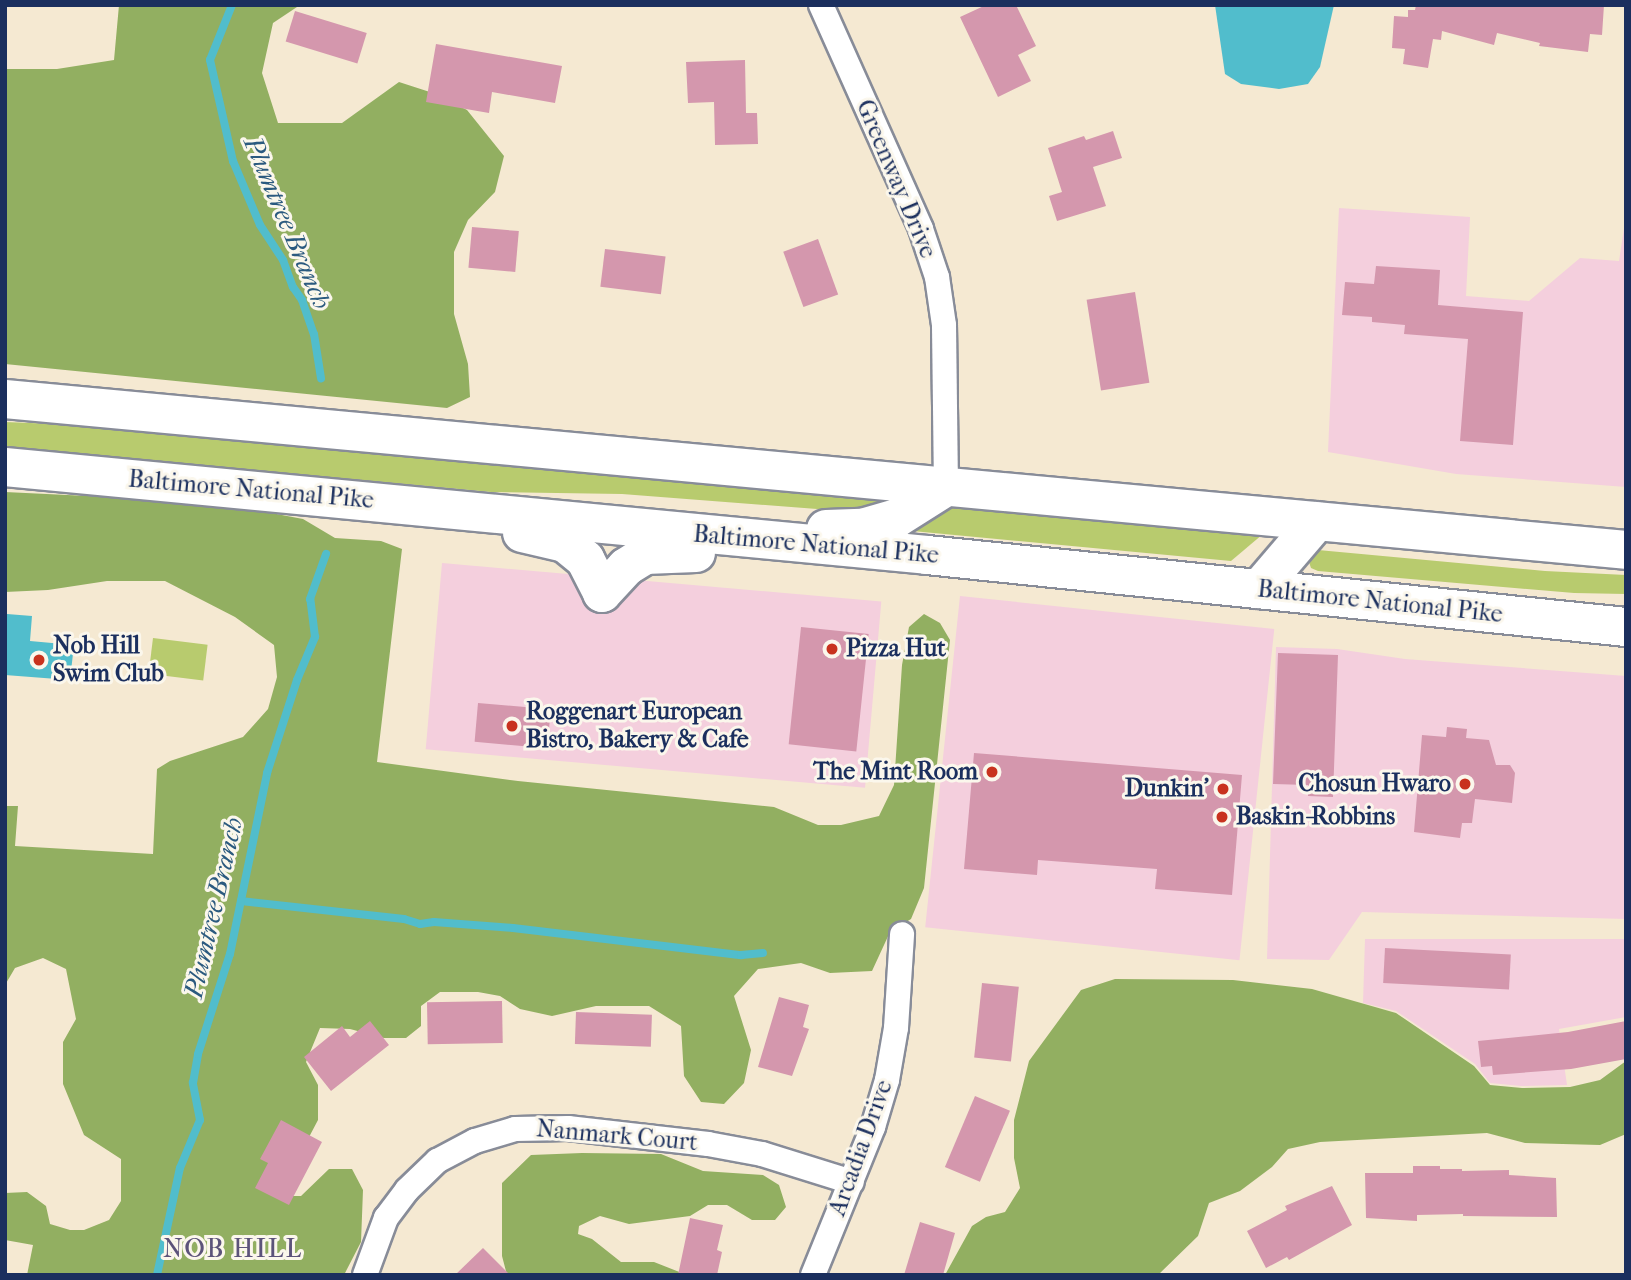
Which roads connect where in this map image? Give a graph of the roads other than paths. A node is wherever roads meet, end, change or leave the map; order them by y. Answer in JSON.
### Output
{"nodes":[{"id":1,"x":821,"y":5,"type":"edge"},
{"id":2,"x":5,"y":399,"type":"edge"},
{"id":3,"x":5,"y":467,"type":"edge"},
{"id":4,"x":946,"y":487,"type":"junction"},
{"id":5,"x":308,"y":494,"type":"junction"},
{"id":6,"x":1317,"y":521,"type":"junction"},
{"id":7,"x":677,"y":531,"type":"junction"},
{"id":8,"x":1626,"y":550,"type":"edge"},
{"id":9,"x":927,"y":555,"type":"junction"},
{"id":10,"x":1259,"y":589,"type":"junction"},
{"id":11,"x":1626,"y":611,"type":"edge"},
{"id":12,"x":1552,"y":620,"type":"junction"},
{"id":13,"x":1626,"y":627,"type":"edge"},
{"id":14,"x":902,"y":934,"type":"dead end"},
{"id":15,"x":852,"y":1182,"type":"junction"},
{"id":16,"x":365,"y":1275,"type":"edge"},
{"id":17,"x":813,"y":1275,"type":"edge"}],
"edges":[{"from":1,"to":4,"type":"street","name":"Greenway Drive"},
{"from":2,"to":4,"type":"main road"},
{"from":3,"to":5,"type":"main road","name":"Baltimore National Pike"},
{"from":4,"to":6,"type":"main road"},
{"from":4,"to":7,"type":"main road"},
{"from":5,"to":7,"type":"main road","name":"Baltimore National Pike"},
{"from":5,"to":9,"type":"main road"},
{"from":6,"to":8,"type":"main road"},
{"from":6,"to":10,"type":"main road"},
{"from":7,"to":9,"type":"main road","name":"Baltimore National Pike"},
{"from":9,"to":10,"type":"main road","name":"Baltimore National Pike"},
{"from":10,"to":12,"type":"main road","name":"Baltimore National Pike"},
{"from":11,"to":12,"type":"main road"},
{"from":12,"to":13,"type":"main road","name":"Baltimore National Pike"},
{"from":14,"to":15,"type":"street","name":"Arcadia Drive"},
{"from":15,"to":16,"type":"street","name":"Nanmark Court"},
{"from":15,"to":17,"type":"street","name":"Arcadia Drive"}]}
